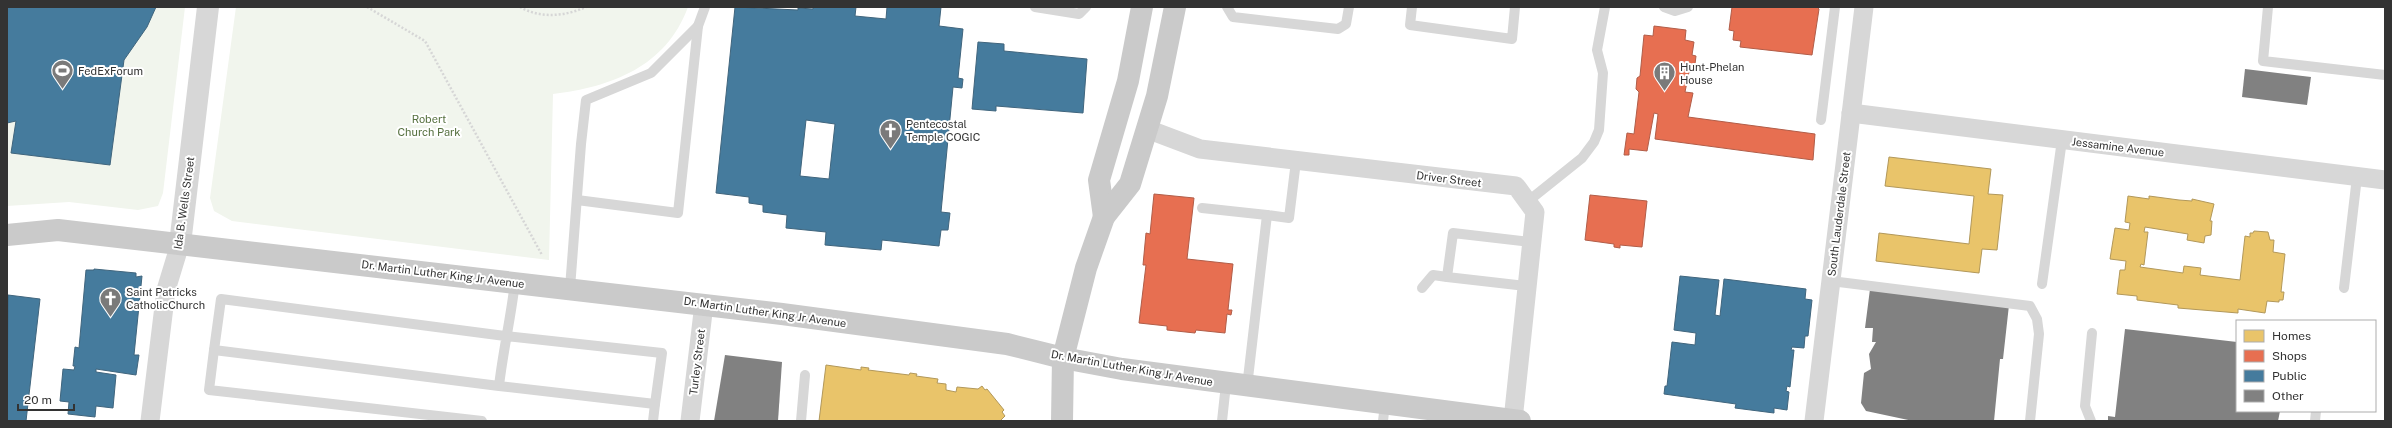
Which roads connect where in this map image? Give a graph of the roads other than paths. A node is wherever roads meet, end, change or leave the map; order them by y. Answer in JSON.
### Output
{"nodes":[{"id":1,"x":208,"y":7,"type":"edge"},
{"id":2,"x":705,"y":7,"type":"edge"},
{"id":3,"x":1035,"y":7,"type":"edge"},
{"id":4,"x":1086,"y":7,"type":"edge"},
{"id":5,"x":1142,"y":7,"type":"edge"},
{"id":6,"x":1175,"y":7,"type":"edge"},
{"id":7,"x":1227,"y":7,"type":"edge"},
{"id":8,"x":1349,"y":7,"type":"edge"},
{"id":9,"x":1412,"y":7,"type":"edge"},
{"id":10,"x":1515,"y":7,"type":"edge"},
{"id":11,"x":1605,"y":7,"type":"edge"},
{"id":12,"x":1664,"y":7,"type":"edge"},
{"id":13,"x":1688,"y":7,"type":"edge"},
{"id":14,"x":1836,"y":7,"type":"edge"},
{"id":15,"x":1864,"y":7,"type":"edge"},
{"id":16,"x":2268,"y":7,"type":"edge"},
{"id":17,"x":698,"y":26,"type":"junction"},
{"id":18,"x":2385,"y":75,"type":"edge"},
{"id":19,"x":1851,"y":113,"type":"junction"},
{"id":20,"x":1821,"y":120,"type":"dead end"},
{"id":21,"x":1147,"y":129,"type":"junction"},
{"id":22,"x":2062,"y":140,"type":"junction"},
{"id":23,"x":1296,"y":161,"type":"junction"},
{"id":24,"x":2357,"y":177,"type":"junction"},
{"id":25,"x":2385,"y":180,"type":"edge"},
{"id":26,"x":577,"y":200,"type":"junction"},
{"id":27,"x":1527,"y":202,"type":"junction"},
{"id":28,"x":1202,"y":208,"type":"dead end"},
{"id":29,"x":1267,"y":216,"type":"junction"},
{"id":30,"x":1104,"y":217,"type":"junction"},
{"id":31,"x":7,"y":236,"type":"edge"},
{"id":32,"x":1531,"y":242,"type":"junction"},
{"id":33,"x":180,"y":244,"type":"junction"},
{"id":34,"x":1447,"y":277,"type":"junction"},
{"id":35,"x":1831,"y":281,"type":"junction"},
{"id":36,"x":515,"y":282,"type":"junction"},
{"id":37,"x":2042,"y":284,"type":"dead end"},
{"id":38,"x":1526,"y":286,"type":"junction"},
{"id":39,"x":570,"y":288,"type":"junction"},
{"id":40,"x":1422,"y":288,"type":"dead end"},
{"id":41,"x":2344,"y":288,"type":"dead end"},
{"id":42,"x":704,"y":304,"type":"junction"},
{"id":43,"x":2092,"y":333,"type":"dead end"},
{"id":44,"x":505,"y":336,"type":"junction"},
{"id":45,"x":214,"y":350,"type":"junction"},
{"id":46,"x":1063,"y":358,"type":"junction"},
{"id":47,"x":805,"y":374,"type":"dead end"},
{"id":48,"x":1226,"y":384,"type":"junction"},
{"id":49,"x":499,"y":386,"type":"junction"},
{"id":50,"x":1247,"y":387,"type":"junction"},
{"id":51,"x":656,"y":404,"type":"junction"},
{"id":52,"x":1384,"y":413,"type":"edge"},
{"id":53,"x":150,"y":421,"type":"edge"},
{"id":54,"x":482,"y":421,"type":"edge"},
{"id":55,"x":653,"y":421,"type":"edge"},
{"id":56,"x":690,"y":421,"type":"edge"},
{"id":57,"x":801,"y":421,"type":"edge"},
{"id":58,"x":1062,"y":421,"type":"edge"},
{"id":59,"x":1222,"y":421,"type":"edge"},
{"id":60,"x":1516,"y":421,"type":"edge"},
{"id":61,"x":1814,"y":421,"type":"edge"},
{"id":62,"x":2030,"y":421,"type":"edge"},
{"id":63,"x":2091,"y":421,"type":"edge"}],
"edges":[{"from":1,"to":33,"type":"street","name":"Ida B. Wells Street"},
{"from":2,"to":17,"type":"lane"},
{"from":3,"to":4,"type":"lane"},
{"from":5,"to":30,"type":"main road"},
{"from":6,"to":21,"type":"main road"},
{"from":7,"to":8,"type":"lane"},
{"from":9,"to":10,"type":"lane"},
{"from":11,"to":27,"type":"lane"},
{"from":12,"to":13,"type":"lane"},
{"from":14,"to":20,"type":"lane"},
{"from":15,"to":19,"type":"street","name":"South Lauderdale Street"},
{"from":16,"to":18,"type":"lane"},
{"from":17,"to":26,"type":"lane"},
{"from":17,"to":26,"type":"lane"},
{"from":19,"to":22,"type":"street","name":"Jessamine Avenue"},
{"from":19,"to":35,"type":"street","name":"South Lauderdale Street"},
{"from":21,"to":23,"type":"street","name":"Driver Street"},
{"from":21,"to":30,"type":"main road"},
{"from":22,"to":24,"type":"street","name":"Jessamine Avenue"},
{"from":22,"to":37,"type":"lane"},
{"from":23,"to":27,"type":"street","name":"Driver Street"},
{"from":23,"to":29,"type":"lane"},
{"from":24,"to":25,"type":"street","name":"Jessamine Avenue"},
{"from":24,"to":41,"type":"lane"},
{"from":26,"to":39,"type":"lane"},
{"from":27,"to":32,"type":"street","name":"Driver Street"},
{"from":28,"to":29,"type":"lane"},
{"from":29,"to":50,"type":"lane"},
{"from":30,"to":46,"type":"main road"},
{"from":31,"to":33,"type":"main road","name":"Dr. Martin Luther King Jr Avenue"},
{"from":32,"to":34,"type":"lane"},
{"from":32,"to":38,"type":"street","name":"Driver Street"},
{"from":33,"to":36,"type":"main road","name":"Dr. Martin Luther King Jr Avenue"},
{"from":33,"to":53,"type":"street","name":"Ida B. Wells Street"},
{"from":34,"to":38,"type":"lane"},
{"from":34,"to":40,"type":"lane"},
{"from":35,"to":61,"type":"street","name":"South Lauderdale Street"},
{"from":35,"to":62,"type":"lane"},
{"from":36,"to":39,"type":"main road","name":"Dr. Martin Luther King Jr Avenue"},
{"from":36,"to":44,"type":"lane"},
{"from":38,"to":60,"type":"street","name":"Driver Street"},
{"from":39,"to":42,"type":"main road","name":"Dr. Martin Luther King Jr Avenue"},
{"from":42,"to":46,"type":"main road","name":"Dr. Martin Luther King Jr Avenue"},
{"from":42,"to":56,"type":"street","name":"Turley Street"},
{"from":43,"to":63,"type":"lane"},
{"from":44,"to":45,"type":"lane"},
{"from":44,"to":49,"type":"lane"},
{"from":44,"to":51,"type":"lane"},
{"from":45,"to":49,"type":"lane"},
{"from":45,"to":54,"type":"lane"},
{"from":46,"to":48,"type":"main road","name":"Dr. Martin Luther King Jr Avenue"},
{"from":46,"to":58,"type":"main road"},
{"from":47,"to":57,"type":"lane"},
{"from":48,"to":50,"type":"main road","name":"Dr. Martin Luther King Jr Avenue"},
{"from":48,"to":59,"type":"lane"},
{"from":49,"to":51,"type":"lane"},
{"from":50,"to":52,"type":"main road","name":"Dr. Martin Luther King Jr Avenue"},
{"from":51,"to":55,"type":"lane"},
{"from":52,"to":60,"type":"main road","name":"Dr. Martin Luther King Jr Avenue"}]}
